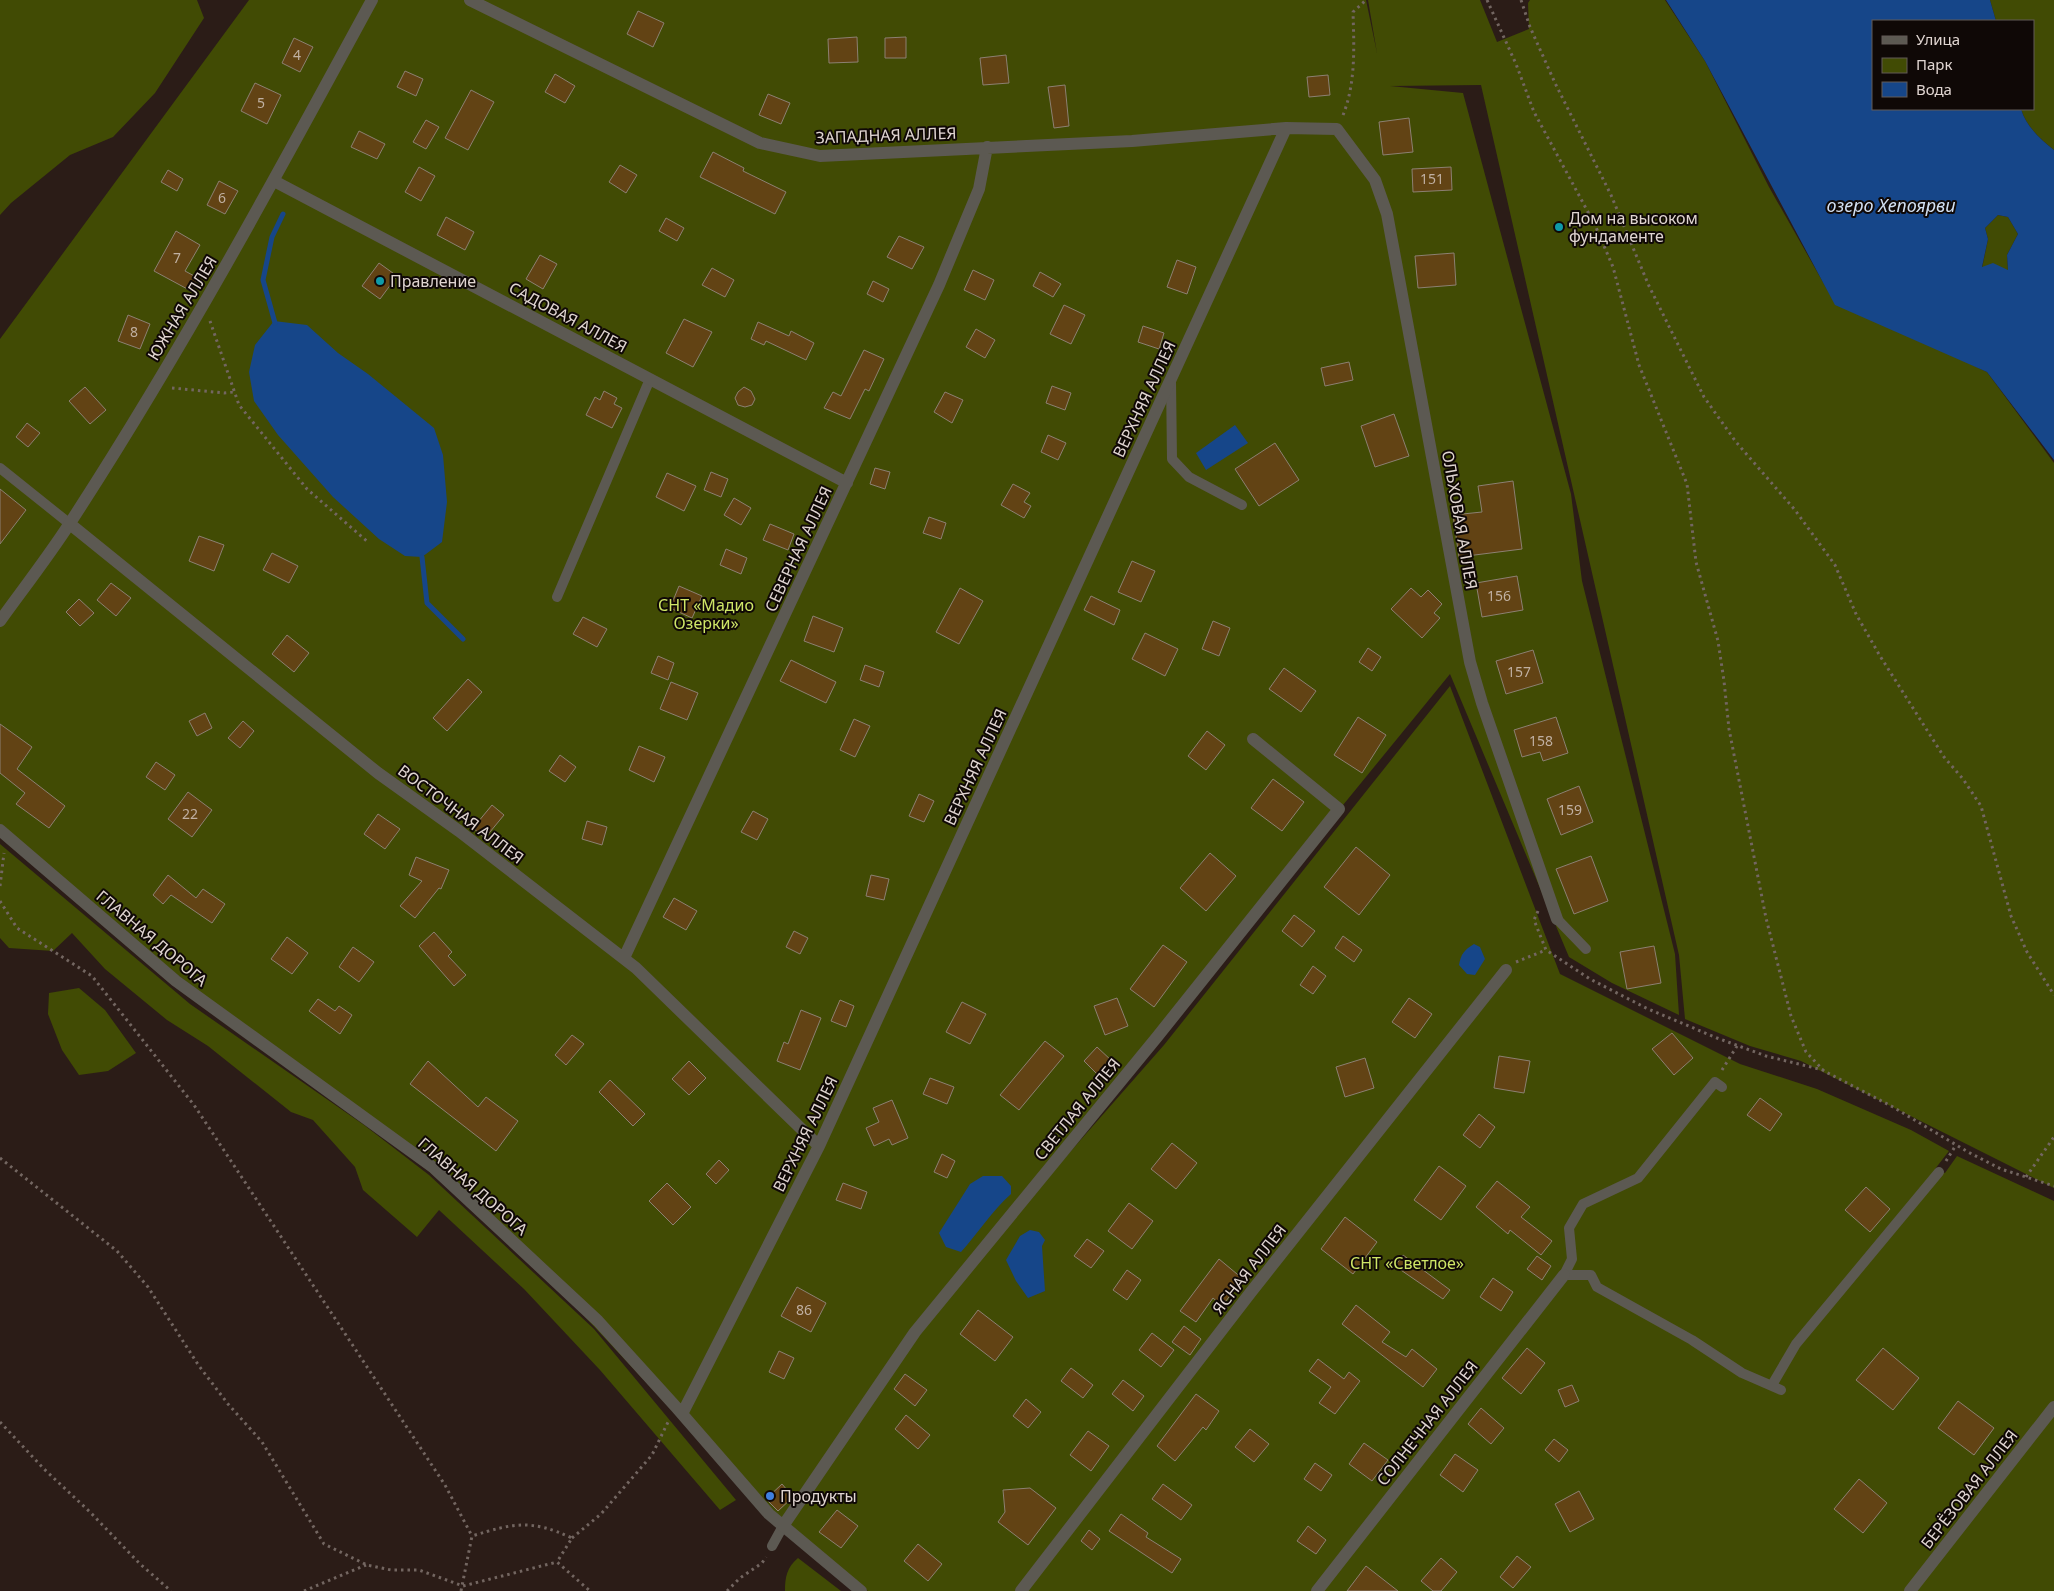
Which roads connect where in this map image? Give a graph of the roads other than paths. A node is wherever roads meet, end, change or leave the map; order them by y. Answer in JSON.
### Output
{"nodes":[{"id":1,"x":372,"y":0,"type":"edge"},
{"id":2,"x":470,"y":0,"type":"edge"},
{"id":3,"x":1286,"y":128,"type":"junction"},
{"id":4,"x":1337,"y":129,"type":"joint"},
{"id":5,"x":987,"y":148,"type":"junction"},
{"id":6,"x":274,"y":181,"type":"junction"},
{"id":7,"x":650,"y":378,"type":"junction"},
{"id":8,"x":1171,"y":378,"type":"junction"},
{"id":9,"x":0,"y":468,"type":"edge"},
{"id":10,"x":847,"y":483,"type":"junction"},
{"id":11,"x":1242,"y":505,"type":"dead end"},
{"id":12,"x":70,"y":524,"type":"junction"},
{"id":13,"x":557,"y":597,"type":"dead end"},
{"id":14,"x":0,"y":622,"type":"edge"},
{"id":15,"x":1254,"y":739,"type":"dead end"},
{"id":16,"x":3,"y":832,"type":"edge"},
{"id":17,"x":1557,"y":919,"type":"joint"},
{"id":18,"x":1586,"y":949,"type":"dead end"},
{"id":19,"x":624,"y":958,"type":"junction"},
{"id":20,"x":1506,"y":970,"type":"road end"},
{"id":21,"x":1718,"y":1085,"type":"road end"},
{"id":22,"x":819,"y":1146,"type":"junction"},
{"id":23,"x":1939,"y":1172,"type":"road end"},
{"id":24,"x":1564,"y":1275,"type":"junction"},
{"id":25,"x":1772,"y":1385,"type":"junction"},
{"id":26,"x":1781,"y":1390,"type":"dead end"},
{"id":27,"x":2054,"y":1407,"type":"edge"},
{"id":28,"x":679,"y":1410,"type":"junction"},
{"id":29,"x":783,"y":1526,"type":"junction"},
{"id":30,"x":772,"y":1546,"type":"road end"},
{"id":31,"x":861,"y":1591,"type":"edge"},
{"id":32,"x":1021,"y":1591,"type":"edge"},
{"id":33,"x":1317,"y":1591,"type":"edge"},
{"id":34,"x":1910,"y":1591,"type":"edge"}],
"edges":[{"from":1,"to":6,"type":"street","name":"ЮЖНАЯ АЛЛЕЯ"},
{"from":2,"to":5,"type":"street","name":"ЗАПАДНАЯ АЛЛЕЯ"},
{"from":3,"to":4,"type":"street","name":"ЗАПАДНАЯ АЛЛЕЯ"},
{"from":3,"to":5,"type":"street","name":"ЗАПАДНАЯ АЛЛЕЯ"},
{"from":3,"to":8,"type":"street","name":"ВЕРХНЯЯ АЛЛЕЯ"},
{"from":4,"to":17,"type":"street","name":"ОЛЬХОВАЯ АЛЛЕЯ"},
{"from":5,"to":10,"type":"street","name":"СЕВЕРНАЯ АЛЛЕЯ"},
{"from":6,"to":7,"type":"street","name":"САДОВАЯ АЛЛЕЯ"},
{"from":6,"to":12,"type":"street","name":"ЮЖНАЯ АЛЛЕЯ"},
{"from":7,"to":10,"type":"street","name":"САДОВАЯ АЛЛЕЯ"},
{"from":7,"to":13,"type":"lane"},
{"from":8,"to":11,"type":"lane"},
{"from":8,"to":22,"type":"street","name":"ВЕРХНЯЯ АЛЛЕЯ"},
{"from":9,"to":12,"type":"lane"},
{"from":10,"to":19,"type":"street","name":"СЕВЕРНАЯ АЛЛЕЯ"},
{"from":12,"to":14,"type":"street","name":"ЮЖНАЯ АЛЛЕЯ"},
{"from":12,"to":19,"type":"street","name":"ВОСТОЧНАЯ АЛЛЕЯ"},
{"from":15,"to":29,"type":"street","name":"СВЕТЛАЯ АЛЛЕЯ"},
{"from":16,"to":28,"type":"street","name":"ГЛАВНАЯ ДОРОГА"},
{"from":17,"to":18,"type":"lane"},
{"from":19,"to":22,"type":"street","name":"ВОСТОЧНАЯ АЛЛЕЯ"},
{"from":20,"to":32,"type":"street","name":"ЯСНАЯ АЛЛЕЯ"},
{"from":21,"to":24,"type":"lane"},
{"from":22,"to":28,"type":"street","name":"ВЕРХНЯЯ АЛЛЕЯ"},
{"from":23,"to":25,"type":"lane"},
{"from":24,"to":25,"type":"lane"},
{"from":24,"to":33,"type":"street","name":"СОЛНЕЧНАЯ АЛЛЕЯ"},
{"from":25,"to":26,"type":"lane"},
{"from":27,"to":34,"type":"street","name":"БЕРЁЗОВАЯ АЛЛЕЯ"},
{"from":28,"to":29,"type":"street","name":"ГЛАВНАЯ ДОРОГА"},
{"from":29,"to":30,"type":"lane"},
{"from":29,"to":31,"type":"street","name":"ГЛАВНАЯ ДОРОГА"}]}
